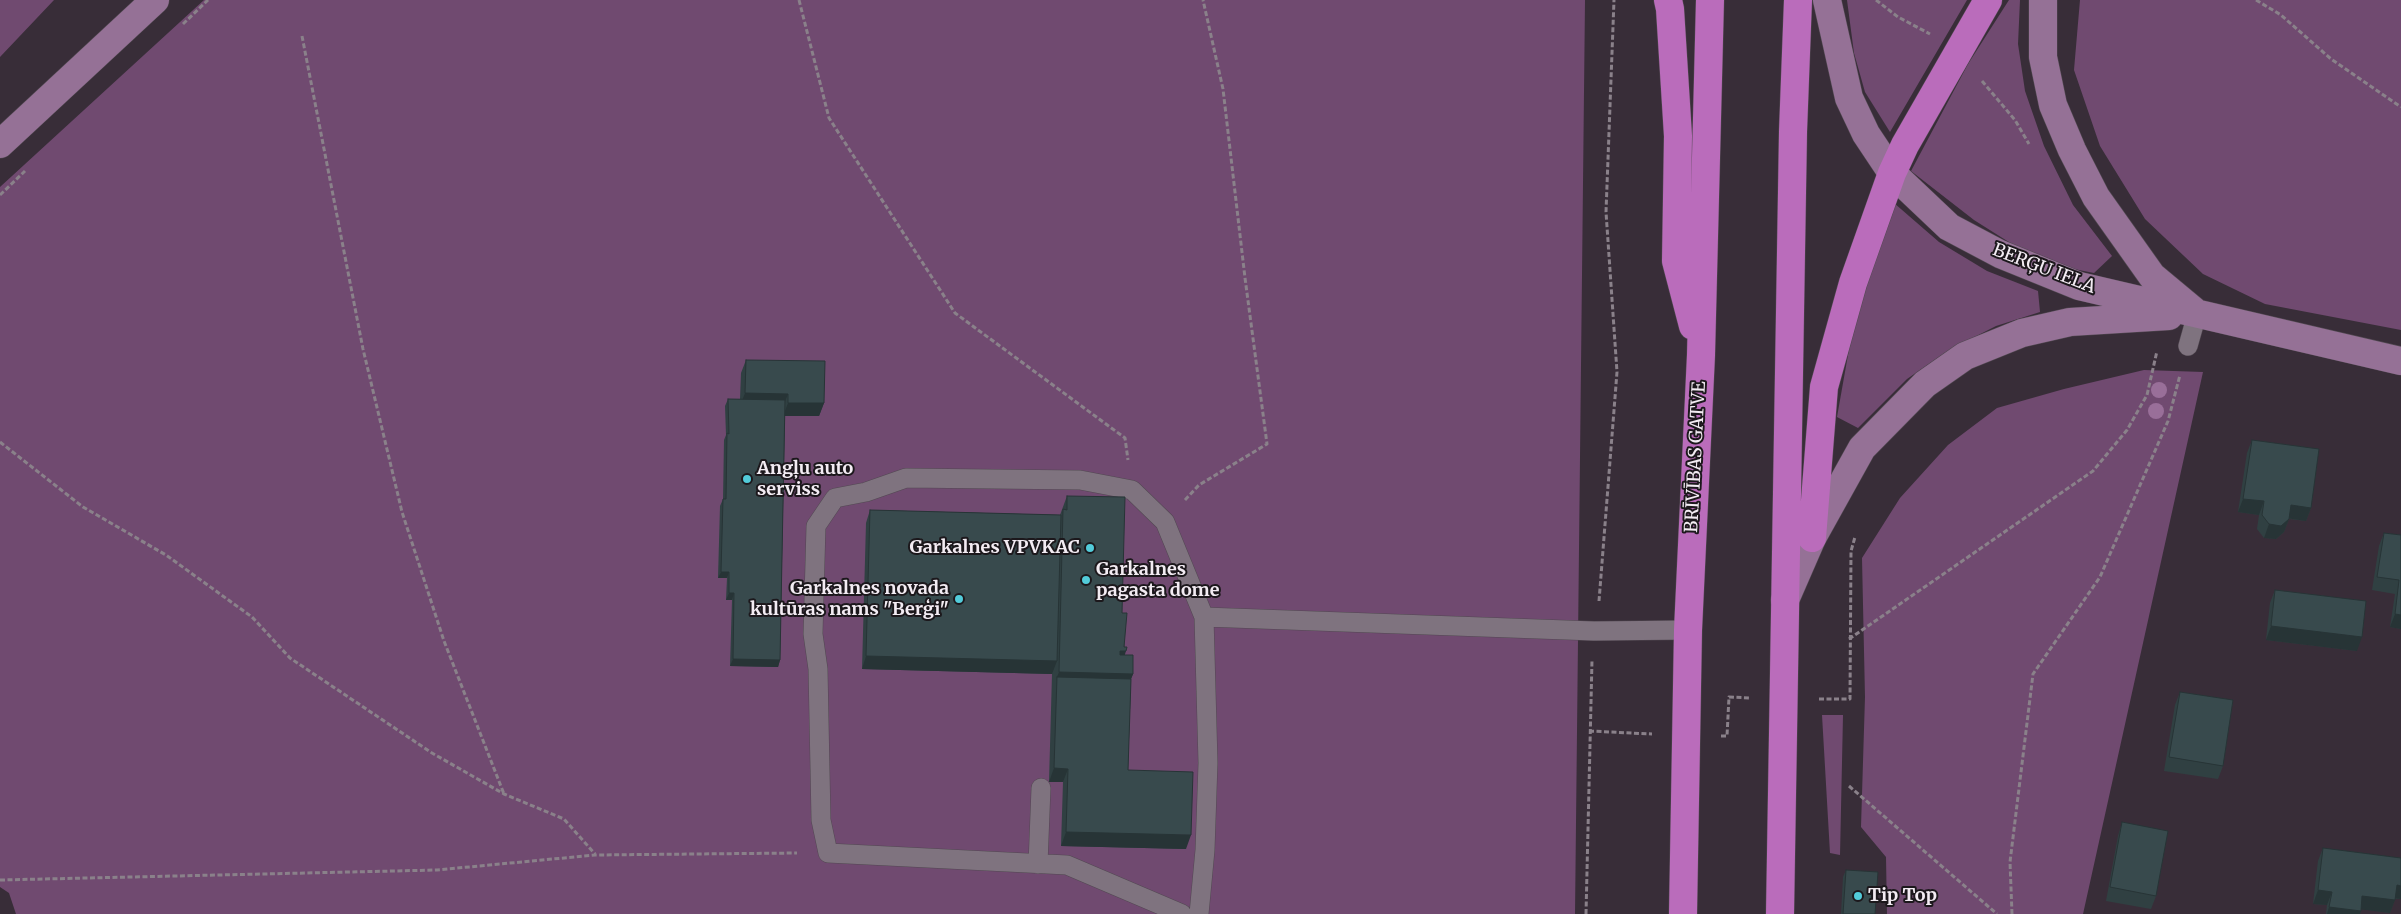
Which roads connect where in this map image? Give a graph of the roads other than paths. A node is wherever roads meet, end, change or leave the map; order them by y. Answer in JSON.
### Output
{"nodes":[{"id":1,"x":155,"y":0,"type":"edge"},
{"id":2,"x":1668,"y":0,"type":"edge"},
{"id":3,"x":1710,"y":0,"type":"edge"},
{"id":4,"x":1798,"y":0,"type":"edge"},
{"id":5,"x":1827,"y":0,"type":"edge"},
{"id":6,"x":1988,"y":0,"type":"edge"},
{"id":7,"x":2043,"y":0,"type":"edge"},
{"id":8,"x":0,"y":144,"type":"edge"},
{"id":9,"x":1892,"y":174,"type":"junction"},
{"id":10,"x":2197,"y":314,"type":"junction"},
{"id":11,"x":2188,"y":346,"type":"road end"},
{"id":12,"x":1701,"y":355,"type":"junction"},
{"id":13,"x":2401,"y":361,"type":"edge"},
{"id":14,"x":1812,"y":538,"type":"junction"},
{"id":15,"x":1785,"y":600,"type":"junction"},
{"id":16,"x":1204,"y":617,"type":"junction"},
{"id":17,"x":1688,"y":630,"type":"junction"},
{"id":18,"x":1041,"y":788,"type":"dead end"},
{"id":19,"x":1038,"y":864,"type":"junction"},
{"id":20,"x":1182,"y":914,"type":"edge"},
{"id":21,"x":1199,"y":914,"type":"edge"},
{"id":22,"x":1683,"y":914,"type":"edge"},
{"id":23,"x":1780,"y":914,"type":"edge"}],
"edges":[{"from":1,"to":8,"type":"main road"},
{"from":2,"to":12,"type":"highway"},
{"from":3,"to":12,"type":"highway","name":"BRĪVĪBAS GATVE"},
{"from":4,"to":15,"type":"highway"},
{"from":5,"to":9,"type":"main road","name":"BERĢU IELA"},
{"from":6,"to":9,"type":"highway"},
{"from":7,"to":10,"type":"main road"},
{"from":9,"to":10,"type":"main road","name":"BERĢU IELA"},
{"from":9,"to":14,"type":"highway"},
{"from":10,"to":11,"type":"lane"},
{"from":10,"to":13,"type":"main road","name":"BERĢU IELA"},
{"from":10,"to":14,"type":"main road"},
{"from":12,"to":17,"type":"highway","name":"BRĪVĪBAS GATVE"},
{"from":14,"to":15,"type":"main road"},
{"from":15,"to":23,"type":"highway"},
{"from":16,"to":17,"type":"lane"},
{"from":16,"to":19,"type":"lane"},
{"from":16,"to":21,"type":"lane"},
{"from":17,"to":22,"type":"highway","name":"BRĪVĪBAS GATVE"},
{"from":18,"to":19,"type":"lane"},
{"from":19,"to":20,"type":"lane"}]}
